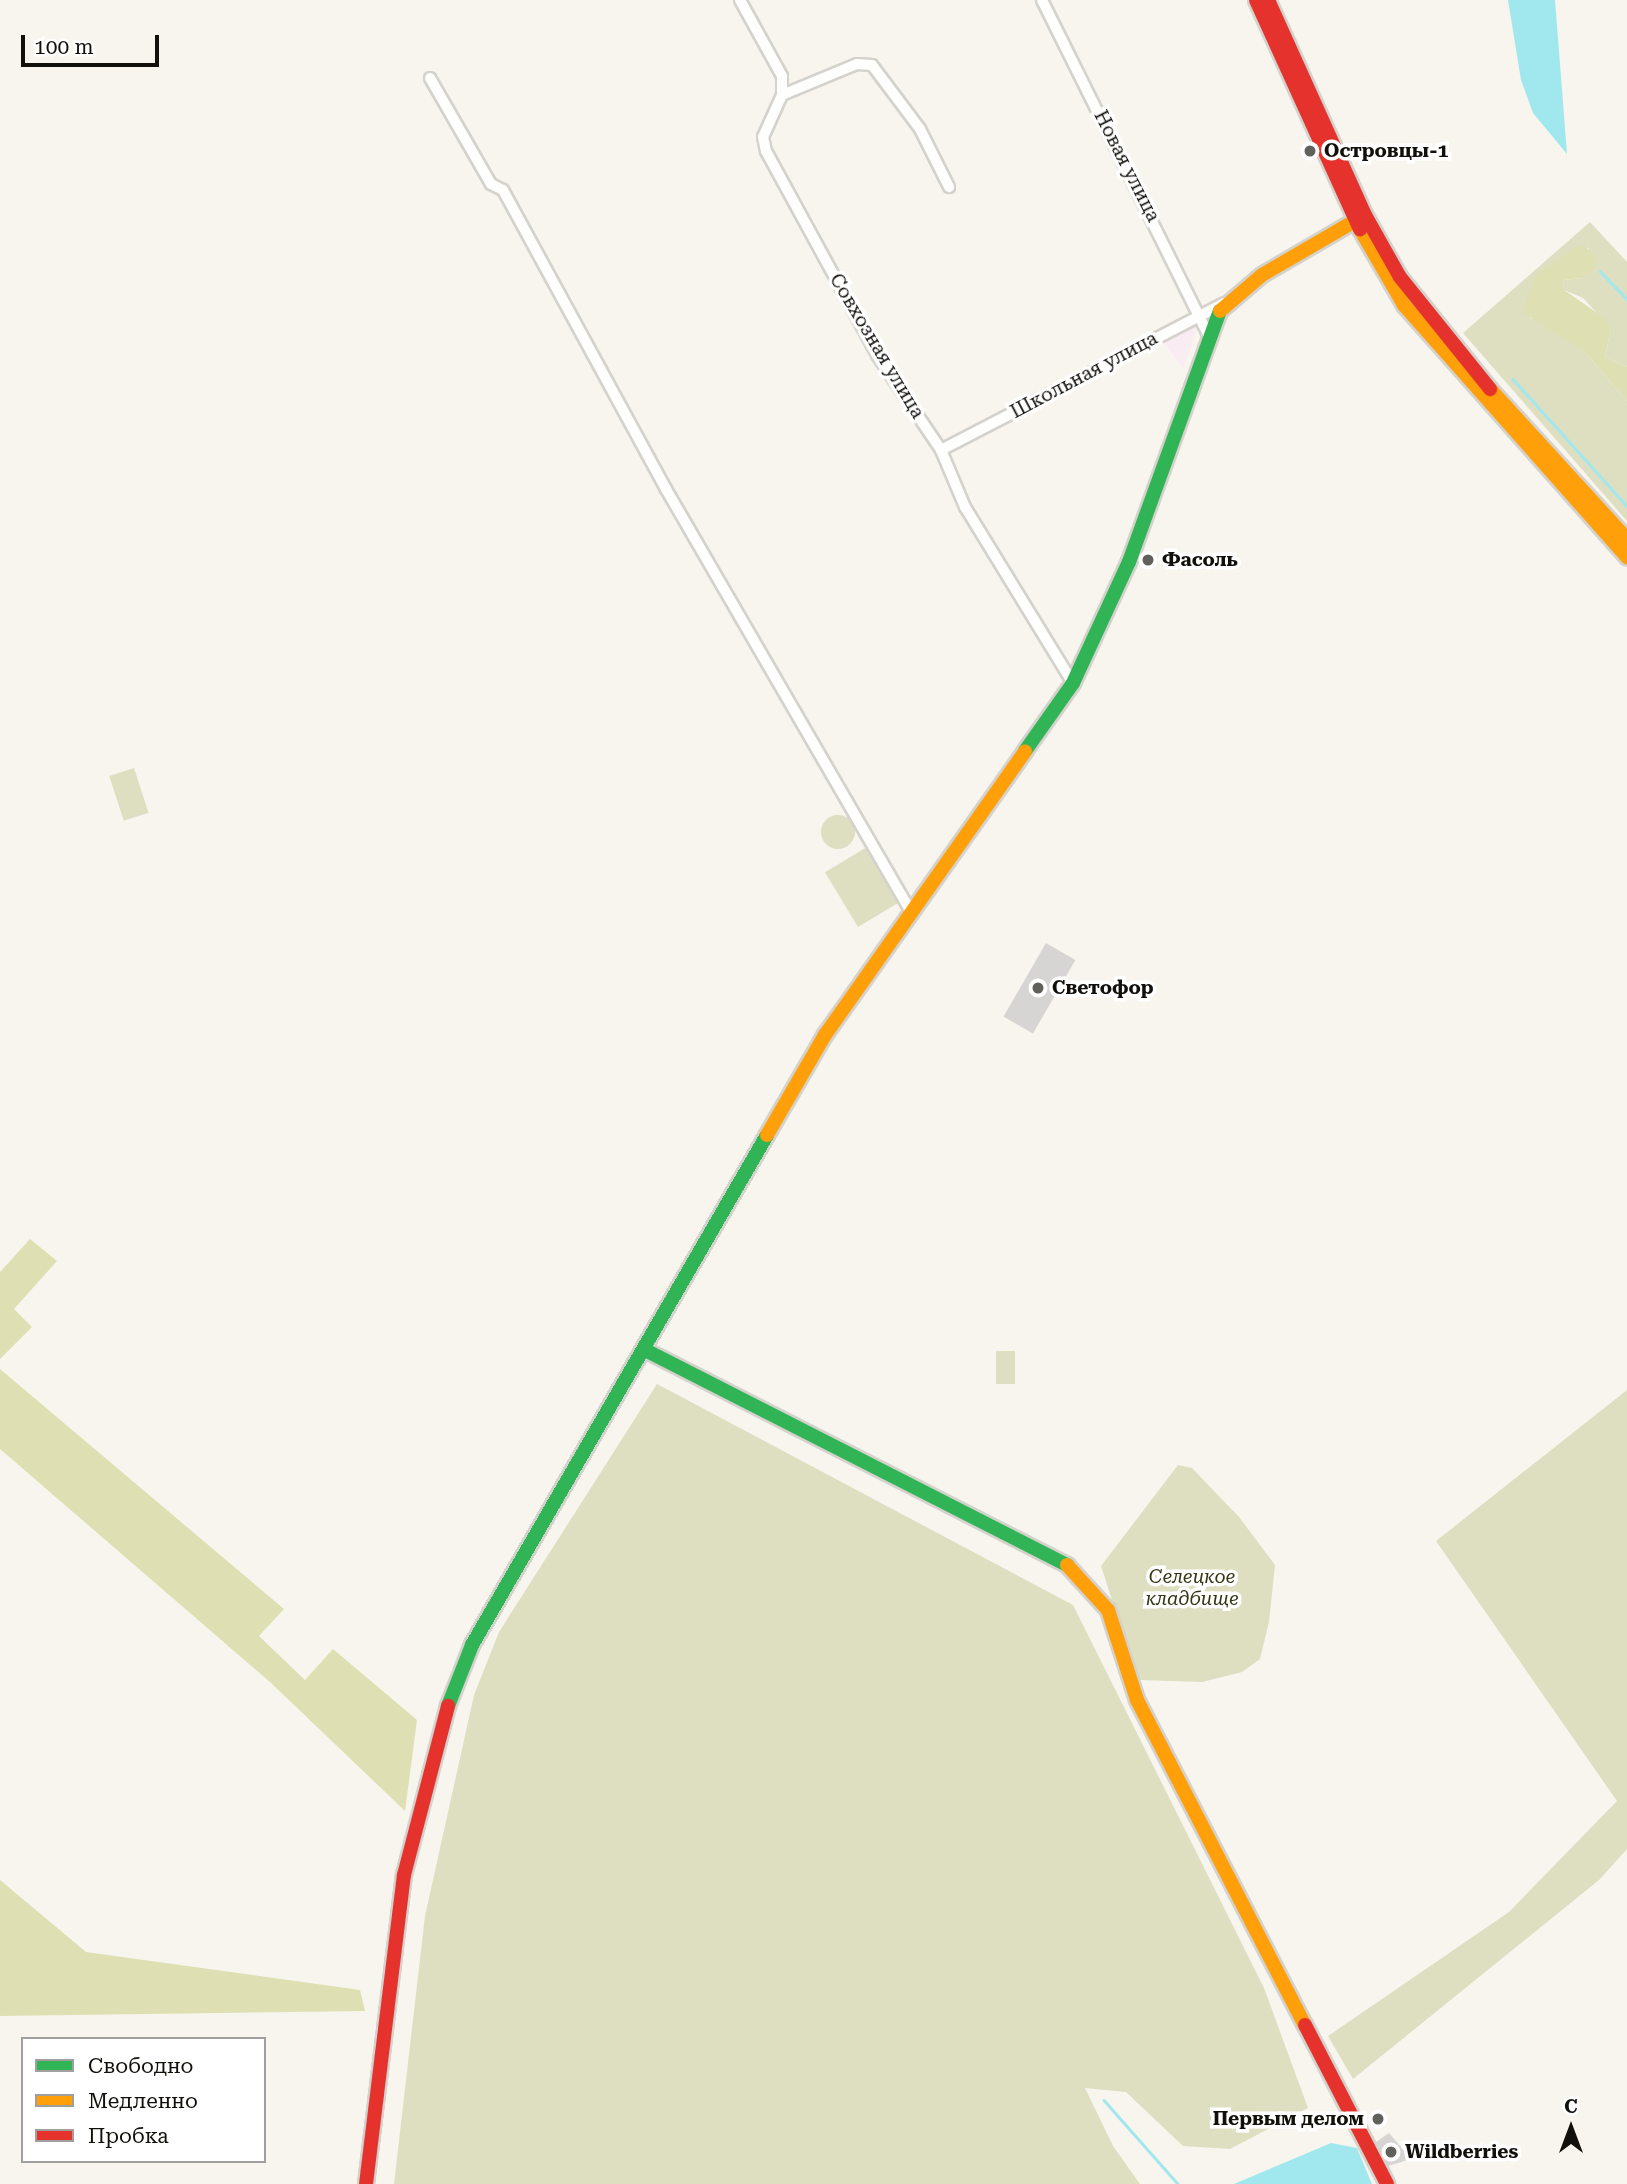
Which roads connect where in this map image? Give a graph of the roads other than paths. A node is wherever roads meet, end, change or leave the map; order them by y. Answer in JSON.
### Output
{"nodes":[{"id":1,"x":740,"y":0,"type":"edge"},
{"id":2,"x":1042,"y":0,"type":"edge"},
{"id":3,"x":1256,"y":0,"type":"edge"},
{"id":4,"x":1268,"y":0,"type":"edge"},
{"id":5,"x":430,"y":78,"type":"dead end"},
{"id":6,"x":782,"y":96,"type":"junction"},
{"id":7,"x":948,"y":187,"type":"dead end"},
{"id":8,"x":1360,"y":218,"type":"junction"},
{"id":9,"x":1228,"y":301,"type":"junction"},
{"id":10,"x":1199,"y":314,"type":"junction"},
{"id":11,"x":1208,"y":334,"type":"junction"},
{"id":12,"x":941,"y":450,"type":"junction"},
{"id":13,"x":1627,"y":539,"type":"edge"},
{"id":14,"x":1627,"y":557,"type":"edge"},
{"id":15,"x":1073,"y":683,"type":"junction"},
{"id":16,"x":911,"y":912,"type":"junction"},
{"id":17,"x":645,"y":1350,"type":"junction"},
{"id":18,"x":366,"y":2184,"type":"edge"},
{"id":19,"x":1387,"y":2184,"type":"edge"}],
"edges":[{"from":1,"to":6,"type":"street"},
{"from":2,"to":10,"type":"street","name":"Новая улица"},
{"from":3,"to":8,"type":"street"},
{"from":4,"to":8,"type":"street"},
{"from":5,"to":16,"type":"street"},
{"from":6,"to":7,"type":"street"},
{"from":6,"to":12,"type":"street","name":"Совхозная улица"},
{"from":8,"to":9,"type":"street"},
{"from":8,"to":13,"type":"street"},
{"from":8,"to":14,"type":"street"},
{"from":9,"to":10,"type":"street","name":"Школьная улица"},
{"from":9,"to":11,"type":"street"},
{"from":10,"to":11,"type":"street","name":"Новая улица"},
{"from":10,"to":12,"type":"street","name":"Школьная улица"},
{"from":11,"to":15,"type":"street"},
{"from":12,"to":15,"type":"street","name":"Совхозная улица"},
{"from":15,"to":16,"type":"street"},
{"from":16,"to":17,"type":"street"},
{"from":17,"to":18,"type":"street"},
{"from":17,"to":19,"type":"street"}]}
